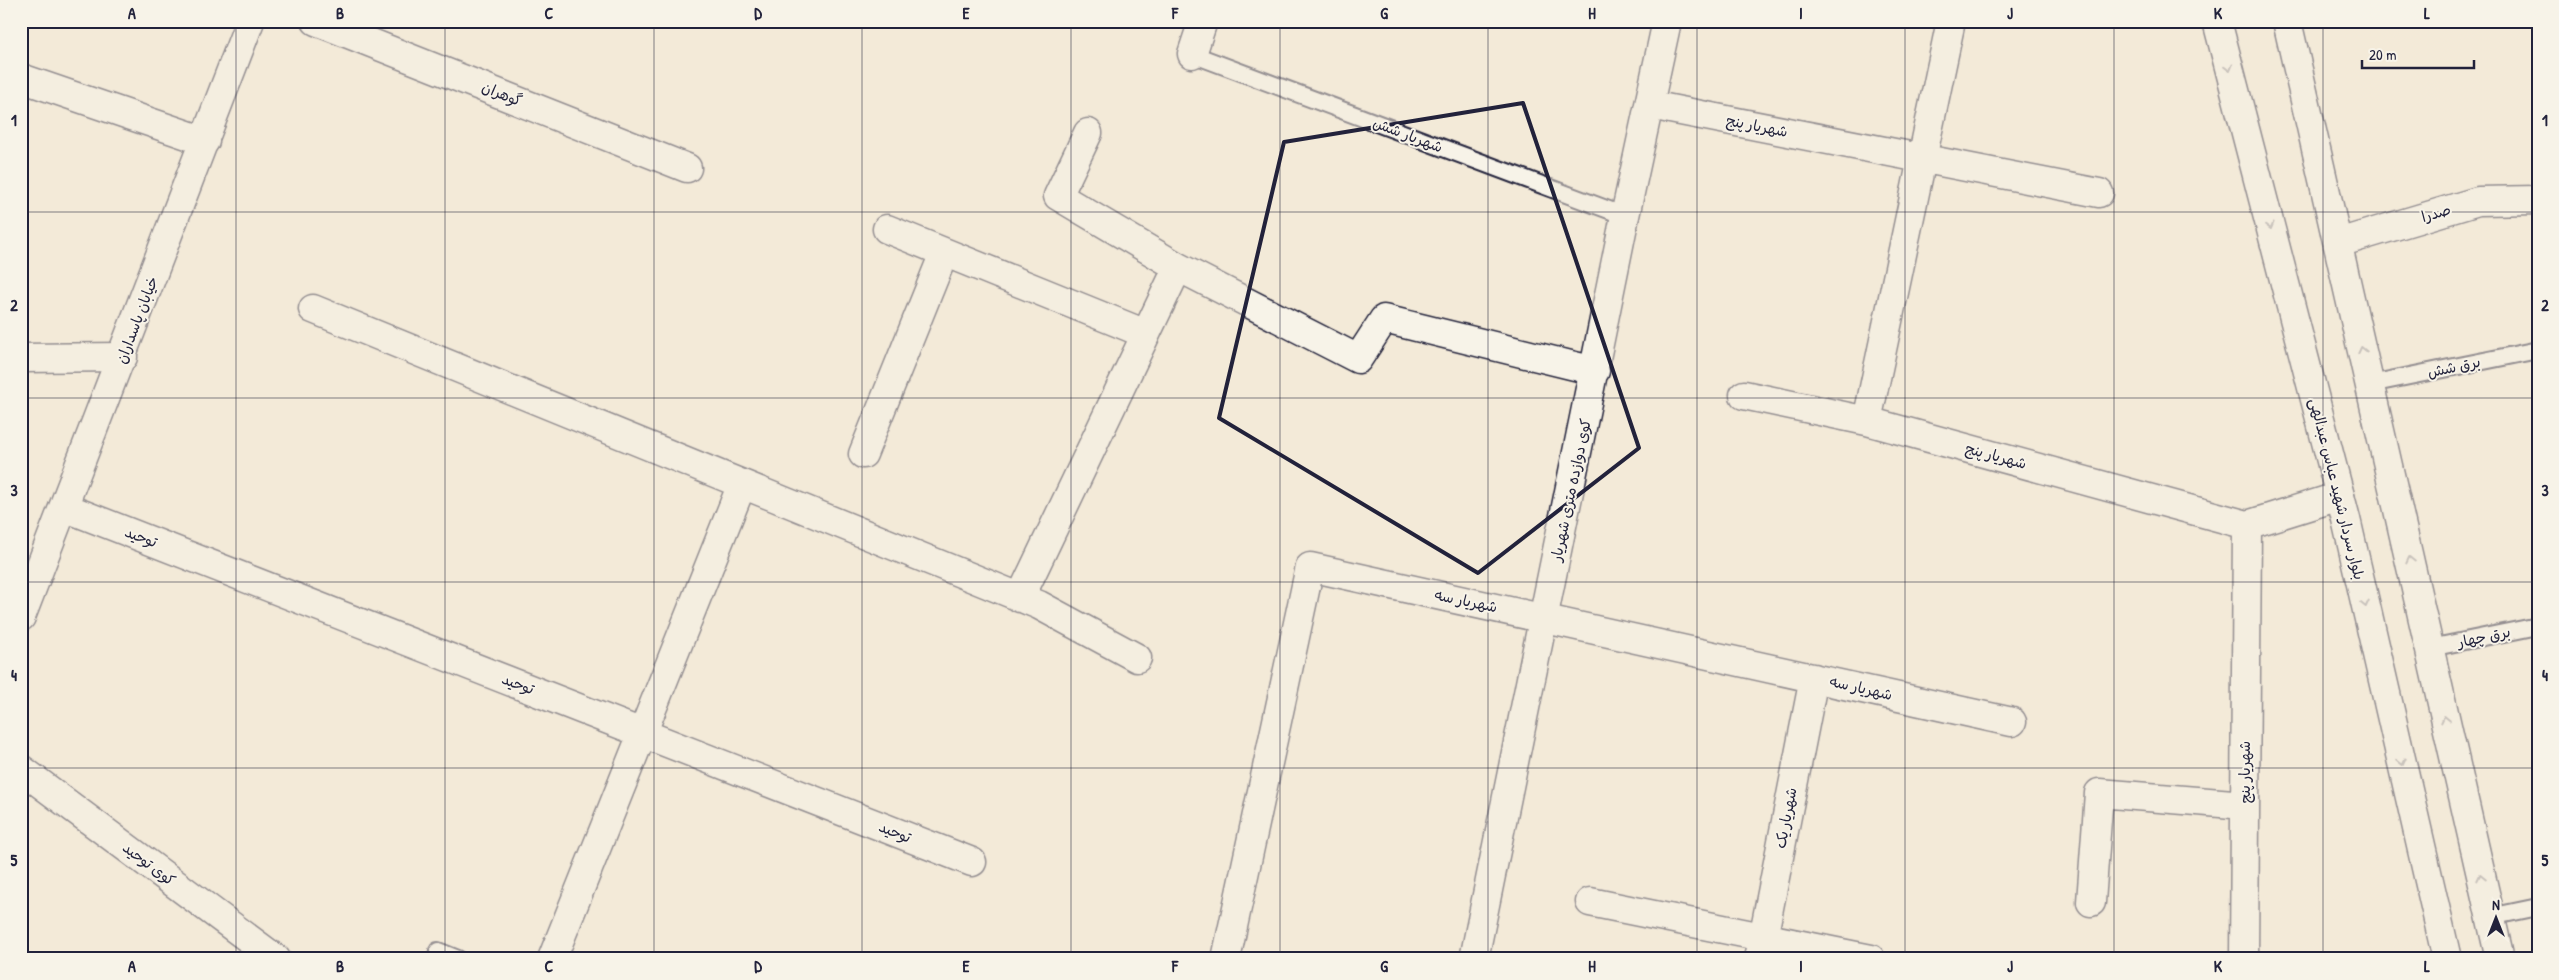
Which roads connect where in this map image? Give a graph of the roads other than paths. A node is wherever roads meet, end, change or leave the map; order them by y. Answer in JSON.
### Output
{"nodes":[{"id":1,"x":249,"y":21,"type":"edge"},
{"id":2,"x":316,"y":21,"type":"edge"},
{"id":3,"x":1203,"y":21,"type":"edge"},
{"id":4,"x":1667,"y":21,"type":"edge"},
{"id":5,"x":1951,"y":21,"type":"edge"},
{"id":6,"x":2217,"y":21,"type":"edge"},
{"id":7,"x":2287,"y":21,"type":"edge"},
{"id":8,"x":1192,"y":54,"type":"joint"},
{"id":9,"x":21,"y":78,"type":"edge"},
{"id":10,"x":1650,"y":104,"type":"junction"},
{"id":11,"x":1088,"y":133,"type":"dead end"},
{"id":12,"x":205,"y":141,"type":"junction"},
{"id":13,"x":1922,"y":160,"type":"junction"},
{"id":14,"x":687,"y":168,"type":"dead end"},
{"id":15,"x":2099,"y":193,"type":"dead end"},
{"id":16,"x":2538,"y":200,"type":"edge"},
{"id":17,"x":1625,"y":216,"type":"junction"},
{"id":18,"x":886,"y":229,"type":"dead end"},
{"id":19,"x":2338,"y":242,"type":"junction"},
{"id":20,"x":944,"y":252,"type":"junction"},
{"id":21,"x":1178,"y":267,"type":"junction"},
{"id":22,"x":313,"y":309,"type":"dead end"},
{"id":23,"x":1146,"y":334,"type":"junction"},
{"id":24,"x":2538,"y":350,"type":"edge"},
{"id":25,"x":123,"y":357,"type":"junction"},
{"id":26,"x":21,"y":358,"type":"edge"},
{"id":27,"x":1595,"y":370,"type":"junction"},
{"id":28,"x":2370,"y":384,"type":"junction"},
{"id":29,"x":1744,"y":395,"type":"dead end"},
{"id":30,"x":1867,"y":421,"type":"junction"},
{"id":31,"x":863,"y":454,"type":"dead end"},
{"id":32,"x":742,"y":484,"type":"junction"},
{"id":33,"x":2340,"y":496,"type":"junction"},
{"id":34,"x":64,"y":507,"type":"junction"},
{"id":35,"x":2247,"y":525,"type":"junction"},
{"id":36,"x":1020,"y":598,"type":"junction"},
{"id":37,"x":21,"y":618,"type":"edge"},
{"id":38,"x":1545,"y":618,"type":"junction"},
{"id":39,"x":2538,"y":626,"type":"edge"},
{"id":40,"x":2430,"y":648,"type":"junction"},
{"id":41,"x":1137,"y":658,"type":"dead end"},
{"id":42,"x":1814,"y":678,"type":"junction"},
{"id":43,"x":2012,"y":722,"type":"dead end"},
{"id":44,"x":643,"y":732,"type":"junction"},
{"id":45,"x":21,"y":769,"type":"edge"},
{"id":46,"x":2245,"y":804,"type":"junction"},
{"id":47,"x":972,"y":862,"type":"dead end"},
{"id":48,"x":1590,"y":902,"type":"dead end"},
{"id":49,"x":2091,"y":902,"type":"dead end"},
{"id":50,"x":2538,"y":907,"type":"edge"},
{"id":51,"x":2490,"y":917,"type":"junction"},
{"id":52,"x":1761,"y":948,"type":"edge"},
{"id":53,"x":438,"y":951,"type":"dead end"},
{"id":54,"x":276,"y":959,"type":"edge"},
{"id":55,"x":458,"y":959,"type":"edge"},
{"id":56,"x":552,"y":959,"type":"edge"},
{"id":57,"x":1226,"y":959,"type":"edge"},
{"id":58,"x":1474,"y":959,"type":"edge"},
{"id":59,"x":1871,"y":959,"type":"edge"},
{"id":60,"x":2244,"y":959,"type":"edge"},
{"id":61,"x":2446,"y":959,"type":"edge"},
{"id":62,"x":2500,"y":959,"type":"edge"}],
"edges":[{"from":1,"to":12,"type":"street","name":"خیابان پاسداران"},
{"from":2,"to":14,"type":"street","name":"گوهران"},
{"from":3,"to":8,"type":"street"},
{"from":4,"to":10,"type":"street","name":"کوی دوازده متری شهریار"},
{"from":5,"to":13,"type":"street"},
{"from":6,"to":33,"type":"street","name":"بلوار سردار شهید عباس عبدالهی","one_way":true},
{"from":7,"to":19,"type":"street"},
{"from":8,"to":17,"type":"lane","name":"شهریار شش"},
{"from":9,"to":12,"type":"street"},
{"from":10,"to":13,"type":"street","name":"شهریار پنج"},
{"from":10,"to":17,"type":"street","name":"کوی دوازده متری شهریار"},
{"from":11,"to":21,"type":"street"},
{"from":12,"to":25,"type":"street","name":"خیابان پاسداران"},
{"from":13,"to":15,"type":"street","name":"شهریار پنج"},
{"from":13,"to":30,"type":"street"},
{"from":16,"to":19,"type":"street","name":"صدرا"},
{"from":17,"to":27,"type":"street","name":"کوی دوازده متری شهریار"},
{"from":18,"to":20,"type":"street"},
{"from":28,"to":19,"type":"street","one_way":true},
{"from":20,"to":23,"type":"street"},
{"from":20,"to":31,"type":"street"},
{"from":21,"to":23,"type":"street"},
{"from":21,"to":27,"type":"street"},
{"from":22,"to":32,"type":"street"},
{"from":23,"to":36,"type":"street"},
{"from":24,"to":28,"type":"lane","name":"برق شش"},
{"from":25,"to":26,"type":"street"},
{"from":25,"to":34,"type":"street","name":"خیابان پاسداران"},
{"from":27,"to":38,"type":"street","name":"کوی دوازده متری شهریار"},
{"from":40,"to":28,"type":"street","one_way":true},
{"from":29,"to":30,"type":"street","name":"شهریار پنج"},
{"from":30,"to":35,"type":"street","name":"شهریار پنج"},
{"from":32,"to":36,"type":"street"},
{"from":32,"to":44,"type":"street"},
{"from":33,"to":35,"type":"street"},
{"from":33,"to":61,"type":"street","name":"بلوار سردار شهید عباس عبدالهی","one_way":true},
{"from":34,"to":37,"type":"street","name":"خیابان پاسداران"},
{"from":34,"to":44,"type":"street","name":"توحید"},
{"from":35,"to":46,"type":"street","name":"شهریار پنج"},
{"from":36,"to":41,"type":"street"},
{"from":38,"to":42,"type":"street","name":"شهریار سه"},
{"from":38,"to":57,"type":"street","name":"شهریار سه"},
{"from":38,"to":58,"type":"street","name":"کوی دوازده متری شهریار"},
{"from":39,"to":40,"type":"lane","name":"برق چهار"},
{"from":51,"to":40,"type":"street","one_way":true},
{"from":42,"to":43,"type":"street","name":"شهریار سه"},
{"from":42,"to":52,"type":"street","name":"شهریار یک"},
{"from":44,"to":47,"type":"street","name":"توحید"},
{"from":44,"to":56,"type":"street"},
{"from":45,"to":54,"type":"street","name":"کوی توحید"},
{"from":46,"to":49,"type":"street"},
{"from":46,"to":60,"type":"street","name":"شهریار پنج"},
{"from":48,"to":52,"type":"street"},
{"from":50,"to":51,"type":"lane"},
{"from":51,"to":62,"type":"street"},
{"from":52,"to":59,"type":"street"},
{"from":53,"to":55,"type":"lane"}]}
